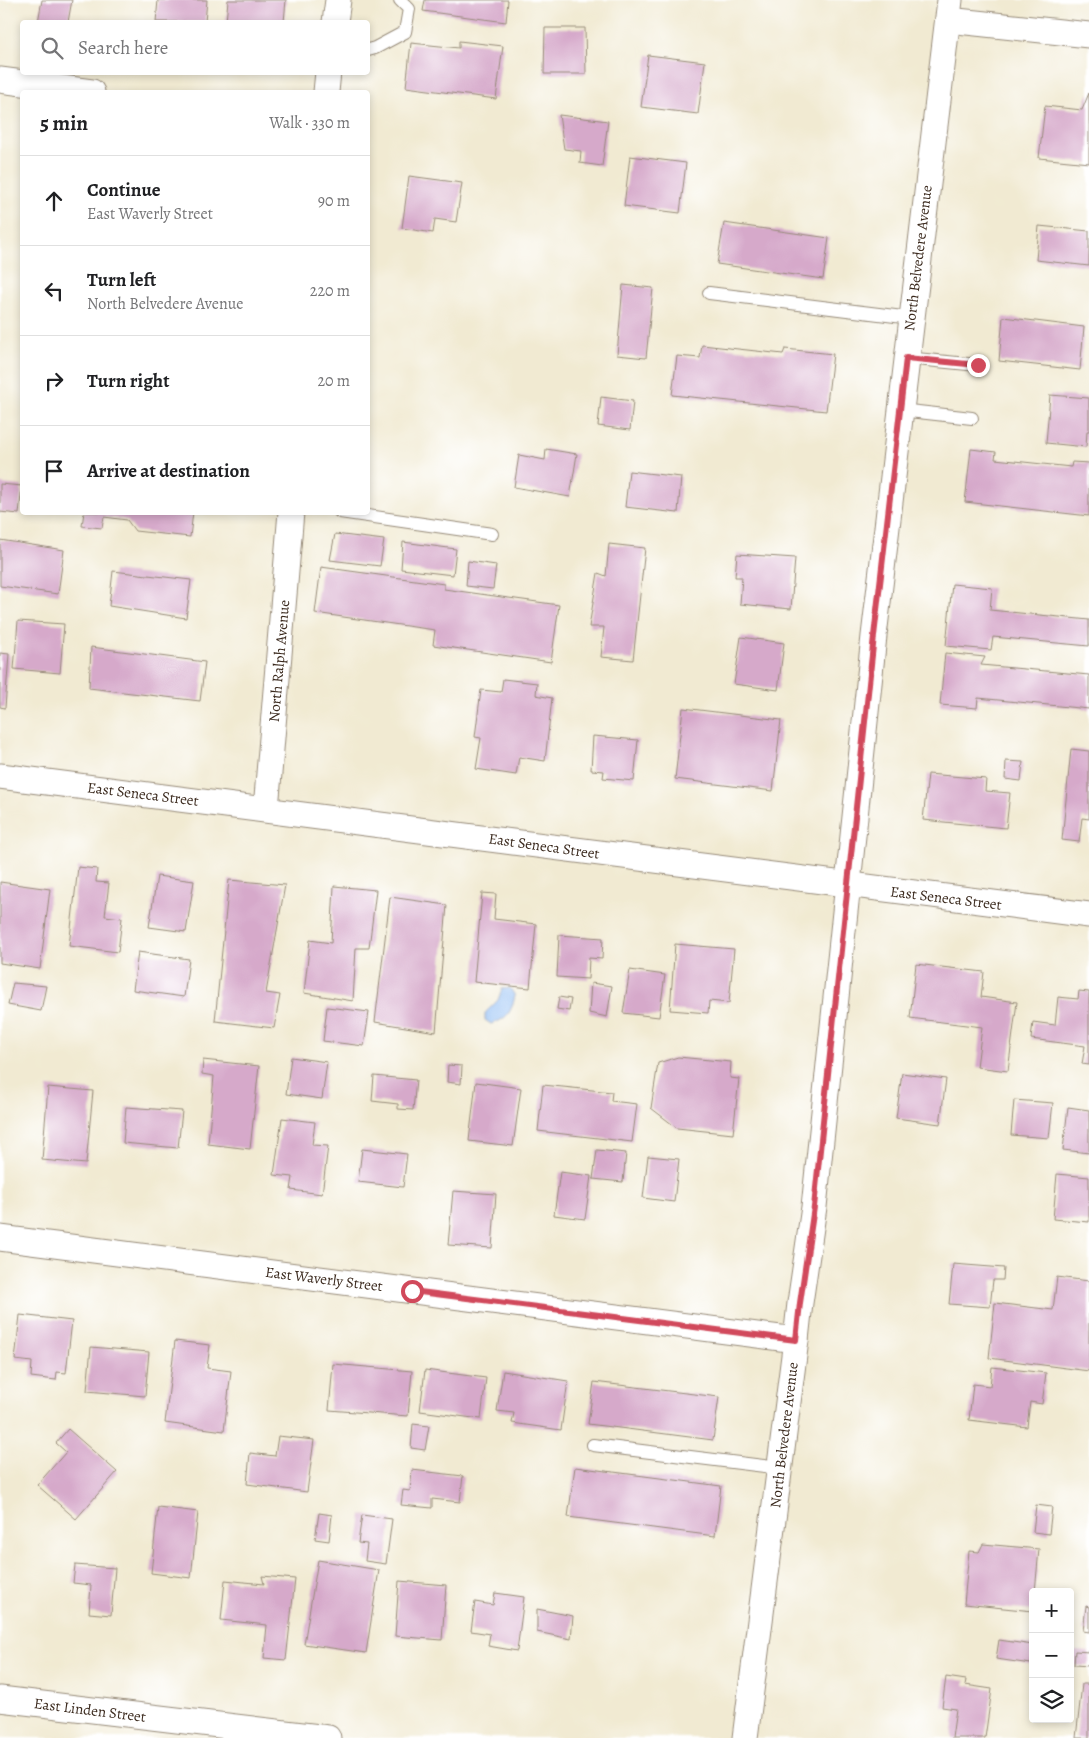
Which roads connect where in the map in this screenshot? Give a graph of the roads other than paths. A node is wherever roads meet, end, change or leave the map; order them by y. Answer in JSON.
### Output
{"nodes":[{"id":1,"x":338,"y":0,"type":"edge"},
{"id":2,"x":400,"y":0,"type":"edge"},
{"id":3,"x":949,"y":10,"type":"edge"},
{"id":4,"x":335,"y":20,"type":"edge"},
{"id":5,"x":1089,"y":35,"type":"edge"},
{"id":6,"x":370,"y":49,"type":"edge"},
{"id":7,"x":328,"y":75,"type":"edge"},
{"id":8,"x":0,"y":80,"type":"edge"},
{"id":9,"x":77,"y":90,"type":"edge"},
{"id":10,"x":326,"y":90,"type":"edge"},
{"id":11,"x":709,"y":293,"type":"dead end"},
{"id":12,"x":911,"y":318,"type":"junction"},
{"id":13,"x":906,"y":358,"type":"junction"},
{"id":14,"x":978,"y":365,"type":"dead end"},
{"id":15,"x":900,"y":410,"type":"junction"},
{"id":16,"x":972,"y":418,"type":"dead end"},
{"id":17,"x":291,"y":515,"type":"edge"},
{"id":18,"x":361,"y":515,"type":"edge"},
{"id":19,"x":492,"y":534,"type":"dead end"},
{"id":20,"x":0,"y":776,"type":"edge"},
{"id":21,"x":266,"y":809,"type":"junction"},
{"id":22,"x":848,"y":886,"type":"junction"},
{"id":23,"x":1089,"y":914,"type":"edge"},
{"id":24,"x":0,"y":1238,"type":"edge"},
{"id":25,"x":796,"y":1340,"type":"junction"},
{"id":26,"x":593,"y":1445,"type":"dead end"},
{"id":27,"x":780,"y":1468,"type":"junction"},
{"id":28,"x":0,"y":1699,"type":"edge"},
{"id":29,"x":328,"y":1738,"type":"edge"},
{"id":30,"x":745,"y":1738,"type":"edge"}],
"edges":[{"from":1,"to":4,"type":"street"},
{"from":2,"to":6,"type":"lane"},
{"from":3,"to":5,"type":"street"},
{"from":3,"to":12,"type":"street","name":"North Belvedere Avenue"},
{"from":7,"to":10,"type":"street"},
{"from":8,"to":9,"type":"street"},
{"from":11,"to":12,"type":"lane"},
{"from":12,"to":13,"type":"street","name":"North Belvedere Avenue"},
{"from":13,"to":14,"type":"lane"},
{"from":13,"to":15,"type":"street","name":"North Belvedere Avenue"},
{"from":15,"to":16,"type":"lane"},
{"from":15,"to":22,"type":"street","name":"North Belvedere Avenue"},
{"from":17,"to":21,"type":"street","name":"North Ralph Avenue"},
{"from":18,"to":19,"type":"lane"},
{"from":20,"to":21,"type":"street","name":"East Seneca Street"},
{"from":21,"to":22,"type":"street","name":"East Seneca Street"},
{"from":22,"to":23,"type":"street","name":"East Seneca Street"},
{"from":22,"to":25,"type":"street","name":"North Belvedere Avenue"},
{"from":24,"to":25,"type":"street","name":"East Waverly Street"},
{"from":25,"to":27,"type":"street","name":"North Belvedere Avenue"},
{"from":26,"to":27,"type":"lane"},
{"from":27,"to":30,"type":"street","name":"North Belvedere Avenue"},
{"from":28,"to":29,"type":"street","name":"East Linden Street"}]}
